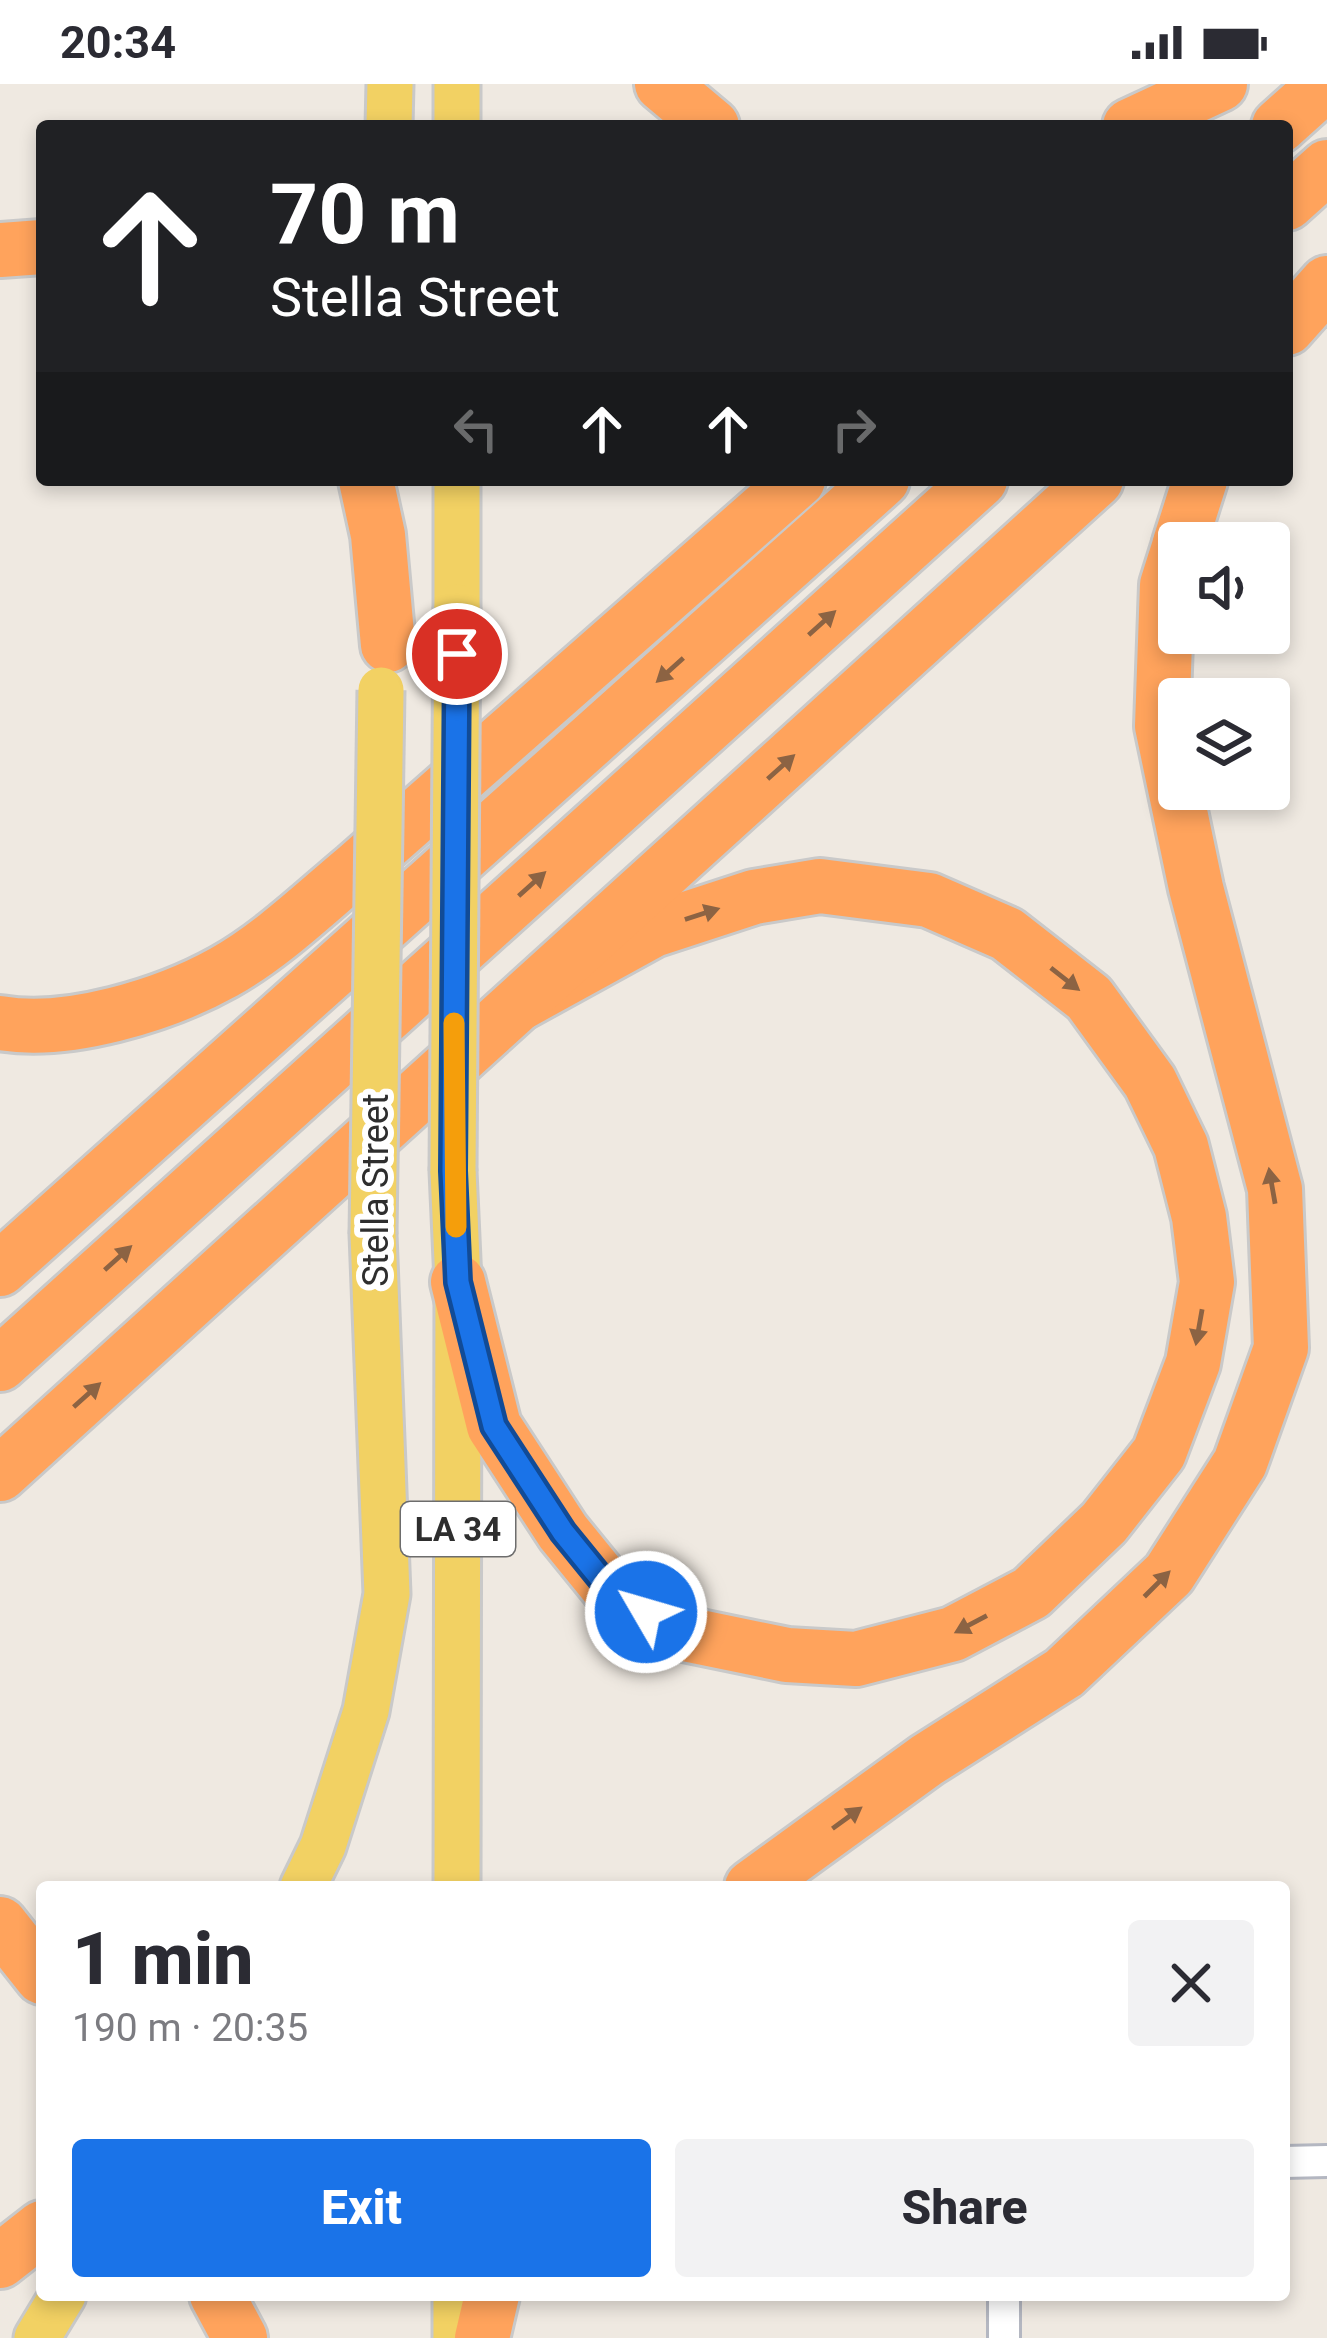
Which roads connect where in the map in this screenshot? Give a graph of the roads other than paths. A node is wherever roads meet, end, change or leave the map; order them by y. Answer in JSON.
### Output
{"nodes":[{"id":1,"x":390,"y":84,"type":"edge"},
{"id":2,"x":457,"y":84,"type":"edge"},
{"id":3,"x":662,"y":84,"type":"edge"},
{"id":4,"x":1220,"y":84,"type":"edge"},
{"id":5,"x":1235,"y":84,"type":"edge"},
{"id":6,"x":1326,"y":84,"type":"edge"},
{"id":7,"x":389,"y":120,"type":"edge"},
{"id":8,"x":457,"y":120,"type":"edge"},
{"id":9,"x":705,"y":120,"type":"edge"},
{"id":10,"x":1143,"y":120,"type":"edge"},
{"id":11,"x":1195,"y":120,"type":"edge"},
{"id":12,"x":1286,"y":120,"type":"edge"},
{"id":13,"x":1327,"y":167,"type":"edge"},
{"id":14,"x":1293,"y":198,"type":"edge"},
{"id":15,"x":36,"y":247,"type":"edge"},
{"id":16,"x":0,"y":250,"type":"edge"},
{"id":17,"x":1327,"y":271,"type":"edge"},
{"id":18,"x":1327,"y":283,"type":"edge"},
{"id":19,"x":1293,"y":302,"type":"edge"},
{"id":20,"x":1293,"y":321,"type":"edge"},
{"id":21,"x":367,"y":486,"type":"edge"},
{"id":22,"x":388,"y":486,"type":"edge"},
{"id":23,"x":457,"y":486,"type":"edge"},
{"id":24,"x":791,"y":486,"type":"edge"},
{"id":25,"x":875,"y":486,"type":"edge"},
{"id":26,"x":973,"y":486,"type":"edge"},
{"id":27,"x":1089,"y":486,"type":"edge"},
{"id":28,"x":1198,"y":486,"type":"edge"},
{"id":29,"x":1187,"y":522,"type":"edge"},
{"id":30,"x":1165,"y":654,"type":"edge"},
{"id":31,"x":385,"y":667,"type":"junction"},
{"id":32,"x":522,"y":1002,"type":"junction"},
{"id":33,"x":0,"y":1023,"type":"edge"},
{"id":34,"x":0,"y":1269,"type":"edge"},
{"id":35,"x":458,"y":1282,"type":"junction"},
{"id":36,"x":0,"y":1364,"type":"edge"},
{"id":37,"x":0,"y":1474,"type":"edge"},
{"id":38,"x":306,"y":1881,"type":"edge"},
{"id":39,"x":457,"y":1881,"type":"edge"},
{"id":40,"x":760,"y":1881,"type":"edge"},
{"id":41,"x":0,"y":1924,"type":"edge"},
{"id":42,"x":36,"y":1969,"type":"edge"},
{"id":43,"x":1327,"y":2161,"type":"edge"},
{"id":44,"x":1290,"y":2162,"type":"edge"},
{"id":45,"x":36,"y":2233,"type":"edge"},
{"id":46,"x":0,"y":2260,"type":"edge"},
{"id":47,"x":59,"y":2301,"type":"edge"},
{"id":48,"x":456,"y":2301,"type":"edge"},
{"id":49,"x":491,"y":2301,"type":"edge"},
{"id":50,"x":1004,"y":2301,"type":"edge"},
{"id":51,"x":37,"y":2338,"type":"edge"},
{"id":52,"x":456,"y":2338,"type":"edge"},
{"id":53,"x":482,"y":2338,"type":"edge"},
{"id":54,"x":1004,"y":2338,"type":"edge"}],
"edges":[{"from":1,"to":7,"type":"main road"},
{"from":2,"to":8,"type":"main road"},
{"from":3,"to":9,"type":"highway"},
{"from":4,"to":10,"type":"highway"},
{"from":5,"to":11,"type":"highway"},
{"from":6,"to":12,"type":"highway"},
{"from":13,"to":14,"type":"highway"},
{"from":15,"to":16,"type":"highway"},
{"from":17,"to":19,"type":"highway"},
{"from":18,"to":20,"type":"highway"},
{"from":21,"to":31,"type":"highway"},
{"from":22,"to":31,"type":"main road","name":"Stella Street","number":"LA 34"},
{"from":23,"to":35,"type":"main road","number":"LA 34","bridge":true},
{"from":24,"to":33,"type":"highway"},
{"from":25,"to":34,"type":"highway","one_way":true},
{"from":36,"to":26,"type":"highway","one_way":true},
{"from":32,"to":27,"type":"highway","one_way":true},
{"from":28,"to":29,"type":"highway"},
{"from":40,"to":30,"type":"highway","one_way":true},
{"from":31,"to":38,"type":"main road","name":"Stella Street","number":"LA 34","bridge":true},
{"from":32,"to":35,"type":"highway","one_way":true},
{"from":37,"to":32,"type":"highway","one_way":true},
{"from":35,"to":39,"type":"main road","number":"LA 34"},
{"from":41,"to":42,"type":"highway"},
{"from":43,"to":44,"type":"street"},
{"from":45,"to":46,"type":"highway"},
{"from":47,"to":51,"type":"main road"},
{"from":48,"to":52,"type":"main road"},
{"from":49,"to":53,"type":"highway"},
{"from":50,"to":54,"type":"street"}]}
